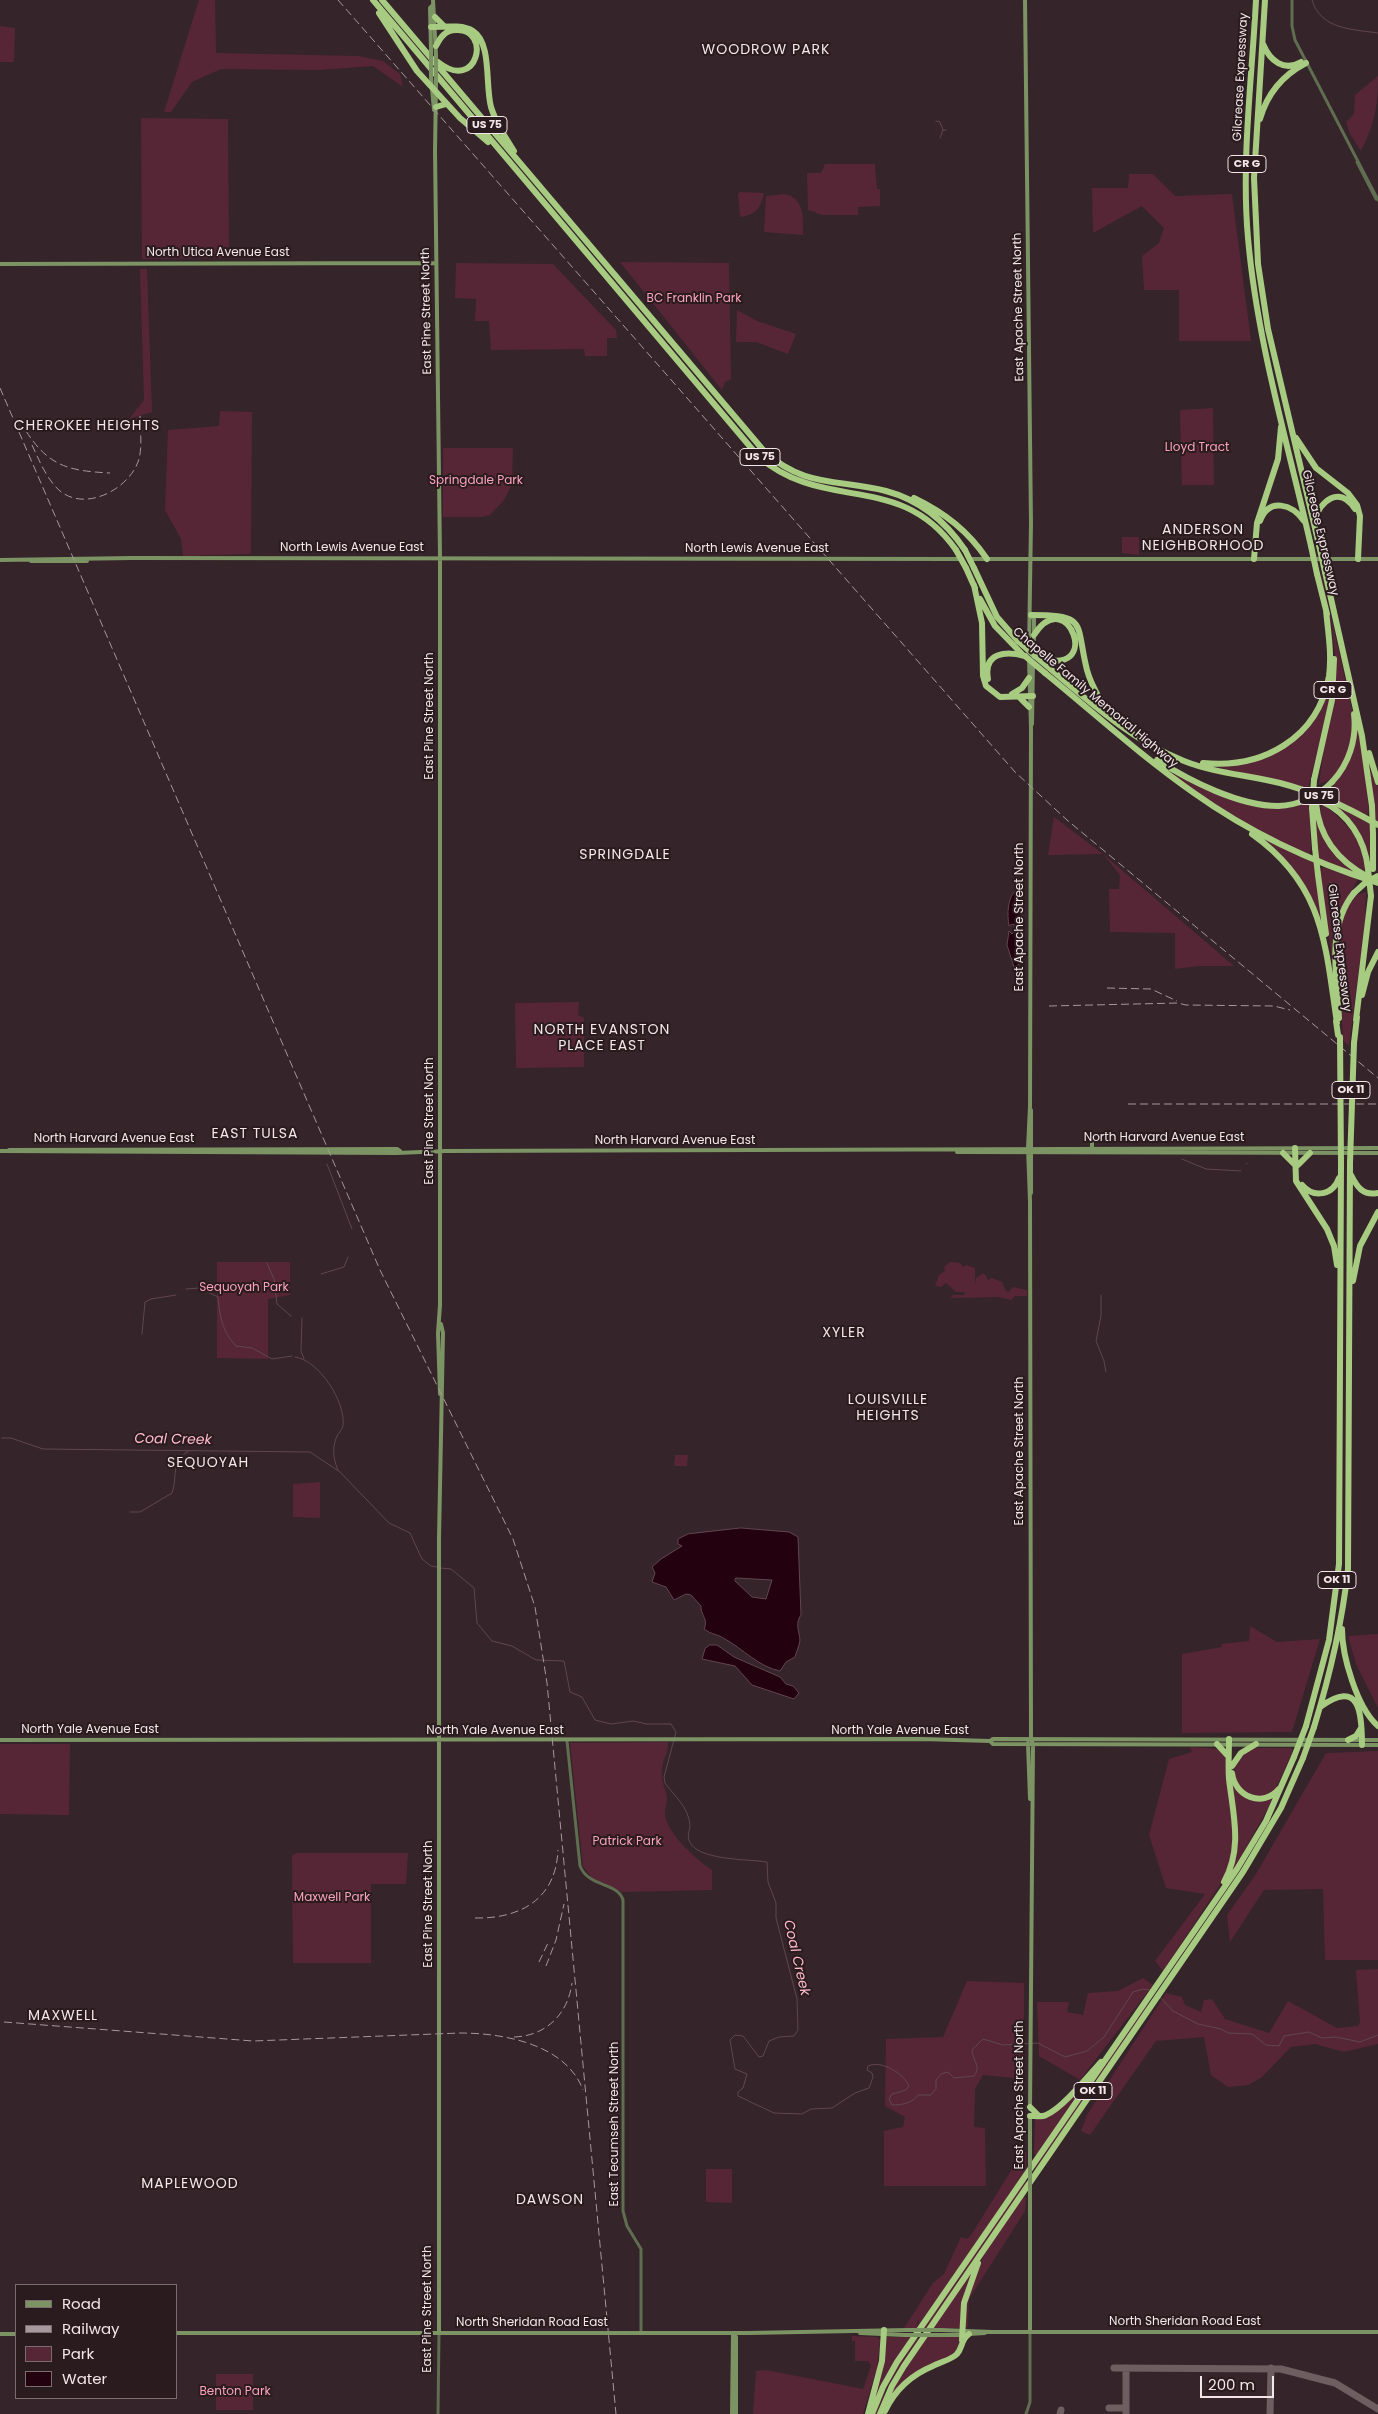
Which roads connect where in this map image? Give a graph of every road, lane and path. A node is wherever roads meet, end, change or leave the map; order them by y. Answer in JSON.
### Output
{"nodes":[{"id":1,"x":372,"y":0,"type":"edge"},
{"id":2,"x":382,"y":0,"type":"edge"},
{"id":3,"x":432,"y":0,"type":"edge"},
{"id":4,"x":1025,"y":0,"type":"edge"},
{"id":5,"x":1256,"y":0,"type":"edge"},
{"id":6,"x":1264,"y":0,"type":"edge"},
{"id":7,"x":1292,"y":0,"type":"edge"},
{"id":8,"x":433,"y":5,"type":"junction"},
{"id":9,"x":435,"y":17,"type":"junction"},
{"id":10,"x":433,"y":27,"type":"junction"},
{"id":11,"x":446,"y":27,"type":"junction"},
{"id":12,"x":1262,"y":40,"type":"junction"},
{"id":13,"x":431,"y":50,"type":"junction"},
{"id":14,"x":1306,"y":62,"type":"junction"},
{"id":15,"x":435,"y":88,"type":"junction"},
{"id":16,"x":446,"y":104,"type":"junction"},
{"id":17,"x":435,"y":109,"type":"junction"},
{"id":18,"x":1257,"y":133,"type":"junction"},
{"id":19,"x":511,"y":163,"type":"junction"},
{"id":20,"x":532,"y":178,"type":"junction"},
{"id":21,"x":1378,"y":201,"type":"edge"},
{"id":22,"x":436,"y":262,"type":"junction"},
{"id":23,"x":0,"y":264,"type":"edge"},
{"id":24,"x":1281,"y":416,"type":"junction"},
{"id":25,"x":1293,"y":433,"type":"junction"},
{"id":26,"x":862,"y":487,"type":"junction"},
{"id":27,"x":1310,"y":523,"type":"junction"},
{"id":28,"x":440,"y":558,"type":"junction"},
{"id":29,"x":987,"y":559,"type":"junction"},
{"id":30,"x":1254,"y":559,"type":"junction"},
{"id":31,"x":1358,"y":559,"type":"junction"},
{"id":32,"x":1378,"y":559,"type":"edge"},
{"id":33,"x":0,"y":560,"type":"edge"},
{"id":34,"x":1031,"y":560,"type":"junction"},
{"id":35,"x":974,"y":585,"type":"junction"},
{"id":36,"x":1326,"y":610,"type":"junction"},
{"id":37,"x":1031,"y":615,"type":"junction"},
{"id":38,"x":1034,"y":635,"type":"junction"},
{"id":39,"x":1017,"y":652,"type":"junction"},
{"id":40,"x":1045,"y":661,"type":"junction"},
{"id":41,"x":1350,"y":676,"type":"junction"},
{"id":42,"x":1029,"y":678,"type":"junction"},
{"id":43,"x":1353,"y":691,"type":"junction"},
{"id":44,"x":1016,"y":696,"type":"junction"},
{"id":45,"x":1031,"y":696,"type":"junction"},
{"id":46,"x":1029,"y":707,"type":"junction"},
{"id":47,"x":1108,"y":716,"type":"junction"},
{"id":48,"x":1031,"y":728,"type":"junction"},
{"id":49,"x":1131,"y":744,"type":"junction"},
{"id":50,"x":1186,"y":762,"type":"junction"},
{"id":51,"x":1256,"y":778,"type":"junction"},
{"id":52,"x":1378,"y":782,"type":"edge"},
{"id":53,"x":1210,"y":804,"type":"junction"},
{"id":54,"x":1315,"y":809,"type":"junction"},
{"id":55,"x":1378,"y":825,"type":"edge"},
{"id":56,"x":1370,"y":861,"type":"junction"},
{"id":57,"x":1378,"y":876,"type":"edge"},
{"id":58,"x":1378,"y":883,"type":"edge"},
{"id":59,"x":1378,"y":952,"type":"edge"},
{"id":60,"x":1356,"y":1020,"type":"junction"},
{"id":61,"x":1337,"y":1023,"type":"junction"},
{"id":62,"x":1339,"y":1036,"type":"junction"},
{"id":63,"x":1092,"y":1143,"type":"dead end"},
{"id":64,"x":1378,"y":1148,"type":"edge"},
{"id":65,"x":0,"y":1151,"type":"edge"},
{"id":66,"x":440,"y":1151,"type":"junction"},
{"id":67,"x":1030,"y":1151,"type":"junction"},
{"id":68,"x":1092,"y":1151,"type":"junction"},
{"id":69,"x":1178,"y":1151,"type":"junction"},
{"id":70,"x":1296,"y":1151,"type":"junction"},
{"id":71,"x":1283,"y":1153,"type":"junction"},
{"id":72,"x":1310,"y":1153,"type":"junction"},
{"id":73,"x":1378,"y":1153,"type":"edge"},
{"id":74,"x":1296,"y":1165,"type":"junction"},
{"id":75,"x":1341,"y":1172,"type":"junction"},
{"id":76,"x":1350,"y":1172,"type":"junction"},
{"id":77,"x":1378,"y":1194,"type":"edge"},
{"id":78,"x":1378,"y":1212,"type":"edge"},
{"id":79,"x":1350,"y":1307,"type":"junction"},
{"id":80,"x":1341,"y":1316,"type":"junction"},
{"id":81,"x":1343,"y":1612,"type":"junction"},
{"id":82,"x":1320,"y":1707,"type":"junction"},
{"id":83,"x":1365,"y":1712,"type":"junction"},
{"id":84,"x":1378,"y":1726,"type":"edge"},
{"id":85,"x":1362,"y":1727,"type":"junction"},
{"id":86,"x":0,"y":1740,"type":"edge"},
{"id":87,"x":1348,"y":1740,"type":"junction"},
{"id":88,"x":1378,"y":1740,"type":"edge"},
{"id":89,"x":439,"y":1741,"type":"junction"},
{"id":90,"x":567,"y":1741,"type":"junction"},
{"id":91,"x":1030,"y":1742,"type":"junction"},
{"id":92,"x":1230,"y":1742,"type":"junction"},
{"id":93,"x":1364,"y":1742,"type":"junction"},
{"id":94,"x":1217,"y":1744,"type":"junction"},
{"id":95,"x":1256,"y":1744,"type":"junction"},
{"id":96,"x":1378,"y":1745,"type":"edge"},
{"id":97,"x":1228,"y":1758,"type":"junction"},
{"id":98,"x":1232,"y":1766,"type":"junction"},
{"id":99,"x":1282,"y":1786,"type":"junction"},
{"id":100,"x":1205,"y":1916,"type":"junction"},
{"id":101,"x":1168,"y":1976,"type":"junction"},
{"id":102,"x":1148,"y":2006,"type":"junction"},
{"id":103,"x":1120,"y":2040,"type":"junction"},
{"id":104,"x":1030,"y":2107,"type":"junction"},
{"id":105,"x":1030,"y":2116,"type":"junction"},
{"id":106,"x":1039,"y":2116,"type":"junction"},
{"id":107,"x":992,"y":2237,"type":"junction"},
{"id":108,"x":992,"y":2332,"type":"junction"},
{"id":109,"x":1030,"y":2332,"type":"junction"},
{"id":110,"x":1378,"y":2332,"type":"edge"},
{"id":111,"x":178,"y":2333,"type":"edge"},
{"id":112,"x":641,"y":2333,"type":"junction"},
{"id":113,"x":733,"y":2333,"type":"junction"},
{"id":114,"x":884,"y":2333,"type":"junction"},
{"id":115,"x":965,"y":2333,"type":"junction"},
{"id":116,"x":0,"y":2334,"type":"edge"},
{"id":117,"x":15,"y":2334,"type":"edge"},
{"id":118,"x":439,"y":2334,"type":"junction"},
{"id":119,"x":734,"y":2406,"type":"junction"},
{"id":120,"x":438,"y":2414,"type":"edge"},
{"id":121,"x":732,"y":2414,"type":"edge"},
{"id":122,"x":736,"y":2414,"type":"edge"},
{"id":123,"x":868,"y":2414,"type":"edge"},
{"id":124,"x":872,"y":2414,"type":"edge"},
{"id":125,"x":881,"y":2414,"type":"edge"},
{"id":126,"x":1026,"y":2414,"type":"edge"}],
"edges":[{"from":1,"to":15,"type":"highway"},
{"from":1,"to":19,"type":"highway","name":"Chapelle Family Memorial Highway","number":"US 75"},
{"from":2,"to":13,"type":"highway","name":"Chapelle Family Memorial Highway","number":"US 75"},
{"from":3,"to":8,"type":"main road","name":"East Pine Street North"},
{"from":4,"to":34,"type":"main road","name":"East Apache Street North"},
{"from":5,"to":24,"type":"highway","name":"Gilcrease Expressway","number":"CR G"},
{"from":6,"to":12,"type":"highway","name":"Gilcrease Expressway","number":"CR G"},
{"from":7,"to":14,"type":"street"},
{"from":8,"to":9,"type":"main road","name":"East Pine Street North"},
{"from":8,"to":10,"type":"main road","name":"East Pine Street North"},
{"from":9,"to":10,"type":"main road","name":"East Pine Street North"},
{"from":9,"to":11,"type":"highway"},
{"from":10,"to":11,"type":"highway"},
{"from":10,"to":13,"type":"main road","name":"East Pine Street North"},
{"from":11,"to":20,"type":"highway"},
{"from":12,"to":14,"type":"highway"},
{"from":12,"to":18,"type":"highway","name":"Gilcrease Expressway","number":"CR G"},
{"from":13,"to":13,"type":"highway"},
{"from":13,"to":15,"type":"main road","name":"East Pine Street North","bridge":true},
{"from":13,"to":15,"type":"main road","name":"East Pine Street North","bridge":true},
{"from":13,"to":20,"type":"highway","name":"Chapelle Family Memorial Highway","number":"US 75"},
{"from":14,"to":18,"type":"highway"},
{"from":14,"to":21,"type":"street"},
{"from":15,"to":16,"type":"highway"},
{"from":15,"to":17,"type":"main road","name":"East Pine Street North"},
{"from":16,"to":17,"type":"highway"},
{"from":16,"to":19,"type":"highway"},
{"from":17,"to":22,"type":"main road","name":"East Pine Street North"},
{"from":18,"to":25,"type":"highway","name":"Gilcrease Expressway","number":"CR G"},
{"from":19,"to":35,"type":"highway","name":"Chapelle Family Memorial Highway","number":"US 75","bridge":true},
{"from":20,"to":26,"type":"highway","name":"Chapelle Family Memorial Highway","number":"US 75"},
{"from":22,"to":23,"type":"main road","name":"North Utica Avenue East"},
{"from":22,"to":28,"type":"main road","name":"East Pine Street North"},
{"from":24,"to":27,"type":"highway","name":"Gilcrease Expressway","number":"CR G"},
{"from":24,"to":30,"type":"highway"},
{"from":25,"to":27,"type":"highway","name":"Gilcrease Expressway","number":"CR G"},
{"from":25,"to":31,"type":"highway"},
{"from":26,"to":29,"type":"highway"},
{"from":26,"to":40,"type":"highway","name":"Chapelle Family Memorial Highway","number":"US 75","bridge":true},
{"from":27,"to":30,"type":"highway"},
{"from":27,"to":31,"type":"highway"},
{"from":27,"to":36,"type":"highway","name":"Gilcrease Expressway","number":"CR G","bridge":true},
{"from":27,"to":41,"type":"highway","name":"Gilcrease Expressway","number":"CR G","bridge":true},
{"from":28,"to":29,"type":"main road","name":"North Lewis Avenue East"},
{"from":28,"to":33,"type":"main road","name":"North Lewis Avenue East"},
{"from":28,"to":66,"type":"main road","name":"East Pine Street North"},
{"from":29,"to":34,"type":"main road","name":"North Lewis Avenue East"},
{"from":30,"to":31,"type":"main road","name":"North Lewis Avenue East"},
{"from":30,"to":34,"type":"main road","name":"North Lewis Avenue East"},
{"from":31,"to":32,"type":"main road","name":"North Lewis Avenue East"},
{"from":34,"to":37,"type":"main road","name":"East Apache Street North"},
{"from":35,"to":39,"type":"highway","name":"Chapelle Family Memorial Highway","number":"US 75"},
{"from":35,"to":44,"type":"highway"},
{"from":36,"to":50,"type":"highway"},
{"from":36,"to":54,"type":"highway","name":"Gilcrease Expressway","number":"CR G","bridge":true},
{"from":37,"to":38,"type":"main road","name":"East Apache Street North"},
{"from":37,"to":42,"type":"main road","name":"East Apache Street North"},
{"from":37,"to":47,"type":"highway"},
{"from":38,"to":40,"type":"highway"},
{"from":38,"to":45,"type":"main road","name":"East Apache Street North"},
{"from":39,"to":44,"type":"highway"},
{"from":39,"to":49,"type":"highway","name":"Chapelle Family Memorial Highway","number":"US 75","bridge":true},
{"from":40,"to":47,"type":"highway","name":"Chapelle Family Memorial Highway","number":"US 75"},
{"from":41,"to":43,"type":"highway","name":"Gilcrease Expressway","number":"CR G"},
{"from":41,"to":49,"type":"highway","bridge":true},
{"from":42,"to":44,"type":"highway"},
{"from":42,"to":45,"type":"main road","name":"East Apache Street North"},
{"from":43,"to":52,"type":"highway"},
{"from":43,"to":56,"type":"highway","name":"Gilcrease Expressway","number":"CR G","bridge":true},
{"from":44,"to":45,"type":"highway"},
{"from":44,"to":46,"type":"highway"},
{"from":45,"to":46,"type":"main road","name":"East Apache Street North"},
{"from":45,"to":48,"type":"main road","name":"East Apache Street North"},
{"from":46,"to":48,"type":"main road","name":"East Apache Street North"},
{"from":47,"to":50,"type":"highway","name":"Chapelle Family Memorial Highway","number":"US 75"},
{"from":48,"to":67,"type":"main road","name":"East Apache Street North"},
{"from":49,"to":53,"type":"highway","name":"Chapelle Family Memorial Highway","number":"US 75"},
{"from":50,"to":51,"type":"highway","name":"Chapelle Family Memorial Highway","number":"US 75"},
{"from":51,"to":55,"type":"highway","name":"Chapelle Family Memorial Highway","number":"US 75"},
{"from":51,"to":56,"type":"highway"},
{"from":53,"to":58,"type":"highway","name":"Chapelle Family Memorial Highway","number":"US 75"},
{"from":53,"to":61,"type":"highway"},
{"from":54,"to":58,"type":"highway"},
{"from":54,"to":61,"type":"highway","name":"Gilcrease Expressway","bridge":true},
{"from":56,"to":60,"type":"highway","name":"Gilcrease Expressway","bridge":true},
{"from":57,"to":62,"type":"highway","bridge":true},
{"from":59,"to":60,"type":"highway","number":"OK 11"},
{"from":60,"to":76,"type":"highway","number":"OK 11","bridge":true},
{"from":61,"to":62,"type":"highway","name":"Gilcrease Expressway"},
{"from":62,"to":75,"type":"highway","name":"Gilcrease Expressway","number":"OK 11","bridge":true},
{"from":63,"to":68,"type":"main road"},
{"from":64,"to":70,"type":"main road","name":"North Harvard Avenue East"},
{"from":65,"to":66,"type":"main road","name":"North Harvard Avenue East"},
{"from":66,"to":67,"type":"main road","name":"North Harvard Avenue East"},
{"from":66,"to":89,"type":"main road","name":"East Pine Street North"},
{"from":67,"to":68,"type":"main road","name":"North Harvard Avenue East"},
{"from":67,"to":91,"type":"main road","name":"East Apache Street North"},
{"from":68,"to":69,"type":"main road","name":"North Harvard Avenue East"},
{"from":69,"to":70,"type":"main road","name":"North Harvard Avenue East"},
{"from":69,"to":71,"type":"main road","name":"North Harvard Avenue East"},
{"from":70,"to":71,"type":"main road","name":"North Harvard Avenue East"},
{"from":70,"to":72,"type":"main road","name":"North Harvard Avenue East"},
{"from":70,"to":74,"type":"highway"},
{"from":71,"to":74,"type":"highway"},
{"from":72,"to":73,"type":"main road","name":"North Harvard Avenue East"},
{"from":72,"to":74,"type":"highway"},
{"from":74,"to":75,"type":"highway"},
{"from":74,"to":80,"type":"highway"},
{"from":75,"to":80,"type":"highway","number":"OK 11"},
{"from":76,"to":77,"type":"highway"},
{"from":76,"to":79,"type":"highway","number":"OK 11"},
{"from":78,"to":79,"type":"highway"},
{"from":79,"to":81,"type":"highway","number":"OK 11"},
{"from":80,"to":99,"type":"highway","number":"OK 11","bridge":true},
{"from":81,"to":82,"type":"highway","number":"OK 11"},
{"from":81,"to":83,"type":"highway"},
{"from":82,"to":85,"type":"highway"},
{"from":82,"to":101,"type":"highway","number":"OK 11","bridge":true},
{"from":83,"to":84,"type":"highway"},
{"from":83,"to":93,"type":"highway"},
{"from":85,"to":87,"type":"highway"},
{"from":85,"to":93,"type":"highway"},
{"from":86,"to":89,"type":"main road","name":"North Yale Avenue East"},
{"from":87,"to":92,"type":"main road","name":"North Yale Avenue East"},
{"from":87,"to":93,"type":"main road","name":"North Yale Avenue East"},
{"from":88,"to":93,"type":"main road","name":"North Yale Avenue East"},
{"from":89,"to":90,"type":"main road","name":"North Yale Avenue East"},
{"from":89,"to":118,"type":"main road","name":"East Pine Street North"},
{"from":90,"to":91,"type":"main road","name":"North Yale Avenue East"},
{"from":90,"to":112,"type":"street","name":"East Tecumseh Street North"},
{"from":91,"to":92,"type":"main road","name":"North Yale Avenue East"},
{"from":91,"to":94,"type":"main road","name":"North Yale Avenue East"},
{"from":91,"to":104,"type":"main road","name":"East Apache Street North"},
{"from":92,"to":94,"type":"main road","name":"North Yale Avenue East"},
{"from":92,"to":95,"type":"main road","name":"North Yale Avenue East"},
{"from":92,"to":97,"type":"highway"},
{"from":92,"to":98,"type":"highway"},
{"from":93,"to":95,"type":"main road","name":"North Yale Avenue East"},
{"from":93,"to":96,"type":"main road","name":"North Yale Avenue East"},
{"from":94,"to":97,"type":"highway"},
{"from":95,"to":98,"type":"highway"},
{"from":97,"to":100,"type":"highway"},
{"from":98,"to":99,"type":"highway"},
{"from":99,"to":100,"type":"highway","number":"OK 11"},
{"from":100,"to":101,"type":"highway","number":"OK 11"},
{"from":101,"to":102,"type":"highway","number":"OK 11"},
{"from":102,"to":103,"type":"highway","number":"OK 11"},
{"from":102,"to":107,"type":"highway","number":"OK 11"},
{"from":103,"to":106,"type":"highway"},
{"from":103,"to":124,"type":"highway","number":"OK 11"},
{"from":104,"to":105,"type":"main road","name":"East Apache Street North"},
{"from":104,"to":106,"type":"highway"},
{"from":105,"to":106,"type":"highway"},
{"from":105,"to":109,"type":"main road","name":"East Apache Street North","bridge":true},
{"from":107,"to":115,"type":"highway"},
{"from":107,"to":125,"type":"highway","number":"OK 11"},
{"from":108,"to":109,"type":"main road","name":"North Sheridan Road East"},
{"from":108,"to":115,"type":"main road","name":"North Sheridan Road East"},
{"from":108,"to":115,"type":"main road","name":"North Sheridan Road East"},
{"from":109,"to":110,"type":"main road","name":"North Sheridan Road East"},
{"from":109,"to":126,"type":"street","name":"East Apache Street North"},
{"from":111,"to":118,"type":"main road","name":"North Sheridan Road East"},
{"from":112,"to":113,"type":"main road","name":"North Sheridan Road East"},
{"from":112,"to":118,"type":"main road","name":"North Sheridan Road East"},
{"from":113,"to":114,"type":"main road","name":"North Sheridan Road East"},
{"from":113,"to":119,"type":"main road"},
{"from":114,"to":115,"type":"main road","name":"North Sheridan Road East","bridge":true},
{"from":114,"to":115,"type":"main road","name":"North Sheridan Road East","bridge":true},
{"from":114,"to":123,"type":"highway"},
{"from":115,"to":125,"type":"highway"},
{"from":116,"to":117,"type":"main road"},
{"from":118,"to":120,"type":"street","name":"East Pine Street North"},
{"from":119,"to":121,"type":"main road"},
{"from":119,"to":122,"type":"main road"}]}
